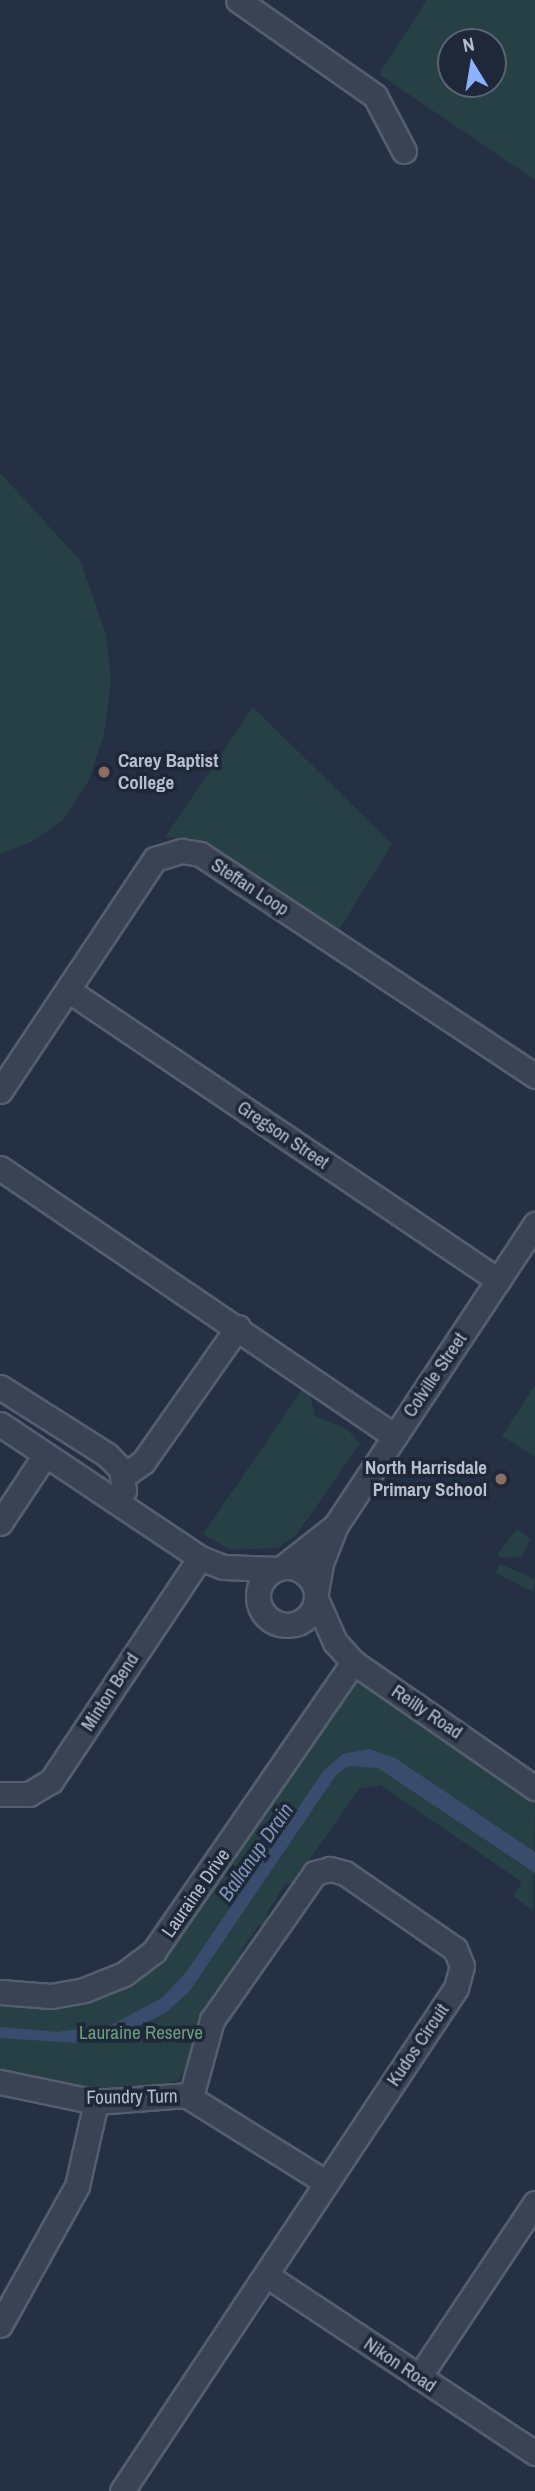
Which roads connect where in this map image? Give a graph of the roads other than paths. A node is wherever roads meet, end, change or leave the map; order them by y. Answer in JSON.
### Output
{"nodes":[{"id":1,"x":238,"y":0,"type":"edge"},
{"id":2,"x":404,"y":151,"type":"dead end"},
{"id":3,"x":68,"y":990,"type":"junction"},
{"id":4,"x":535,"y":1076,"type":"edge"},
{"id":5,"x":0,"y":1091,"type":"edge"},
{"id":6,"x":0,"y":1168,"type":"edge"},
{"id":7,"x":535,"y":1224,"type":"edge"},
{"id":8,"x":498,"y":1280,"type":"junction"},
{"id":9,"x":238,"y":1327,"type":"junction"},
{"id":10,"x":0,"y":1387,"type":"edge"},
{"id":11,"x":0,"y":1424,"type":"edge"},
{"id":12,"x":395,"y":1436,"type":"junction"},
{"id":13,"x":46,"y":1455,"type":"junction"},
{"id":14,"x":123,"y":1476,"type":"junction"},
{"id":15,"x":125,"y":1507,"type":"junction"},
{"id":16,"x":0,"y":1523,"type":"edge"},
{"id":17,"x":336,"y":1525,"type":"junction"},
{"id":18,"x":200,"y":1558,"type":"junction"},
{"id":19,"x":223,"y":1567,"type":"junction"},
{"id":20,"x":280,"y":1568,"type":"junction"},
{"id":21,"x":316,"y":1596,"type":"junction"},
{"id":22,"x":260,"y":1606,"type":"junction"},
{"id":23,"x":290,"y":1624,"type":"junction"},
{"id":24,"x":335,"y":1642,"type":"junction"},
{"id":25,"x":353,"y":1662,"type":"junction"},
{"id":26,"x":531,"y":1782,"type":"edge"},
{"id":27,"x":0,"y":1794,"type":"edge"},
{"id":28,"x":0,"y":1992,"type":"edge"},
{"id":29,"x":0,"y":2082,"type":"edge"},
{"id":30,"x":191,"y":2097,"type":"junction"},
{"id":31,"x":96,"y":2102,"type":"junction"},
{"id":32,"x":325,"y":2182,"type":"junction"},
{"id":33,"x":535,"y":2203,"type":"edge"},
{"id":34,"x":266,"y":2275,"type":"junction"},
{"id":35,"x":0,"y":2325,"type":"edge"},
{"id":36,"x":419,"y":2377,"type":"junction"},
{"id":37,"x":535,"y":2453,"type":"edge"},
{"id":38,"x":122,"y":2491,"type":"edge"}],
"edges":[{"from":1,"to":2,"type":"street"},
{"from":3,"to":4,"type":"street","name":"Steffan Loop"},
{"from":3,"to":5,"type":"street","name":"Steffan Loop"},
{"from":3,"to":8,"type":"street","name":"Gregson Street"},
{"from":6,"to":9,"type":"street"},
{"from":7,"to":8,"type":"street","name":"Colville Street"},
{"from":8,"to":12,"type":"street","name":"Colville Street"},
{"from":9,"to":12,"type":"street"},
{"from":9,"to":14,"type":"street"},
{"from":10,"to":14,"type":"street"},
{"from":11,"to":13,"type":"street"},
{"from":12,"to":17,"type":"street","name":"Colville Street"},
{"from":13,"to":15,"type":"street"},
{"from":13,"to":16,"type":"street"},
{"from":14,"to":15,"type":"street"},
{"from":15,"to":18,"type":"street"},
{"from":17,"to":20,"type":"street","name":"Colville Street"},
{"from":17,"to":21,"type":"street","name":"Colville Street"},
{"from":18,"to":19,"type":"street"},
{"from":18,"to":27,"type":"street","name":"Minton Bend"},
{"from":19,"to":20,"type":"street"},
{"from":19,"to":22,"type":"street"},
{"from":20,"to":21,"type":"street"},
{"from":20,"to":22,"type":"street"},
{"from":21,"to":23,"type":"street"},
{"from":21,"to":24,"type":"street","name":"Reilly Road"},
{"from":22,"to":23,"type":"street"},
{"from":23,"to":24,"type":"street","name":"Reilly Road"},
{"from":24,"to":25,"type":"street","name":"Reilly Road"},
{"from":25,"to":26,"type":"street","name":"Reilly Road"},
{"from":25,"to":28,"type":"street","name":"Lauraine Drive"},
{"from":29,"to":31,"type":"street","name":"Foundry Turn"},
{"from":30,"to":31,"type":"street","name":"Foundry Turn"},
{"from":30,"to":32,"type":"street","name":"Foundry Turn"},
{"from":30,"to":32,"type":"street","name":"Kudos Circuit"},
{"from":31,"to":35,"type":"street"},
{"from":32,"to":34,"type":"street","name":"Kudos Circuit"},
{"from":33,"to":36,"type":"street"},
{"from":34,"to":36,"type":"street","name":"Nikon Road"},
{"from":34,"to":38,"type":"street","name":"Kudos Circuit"},
{"from":36,"to":37,"type":"street","name":"Nikon Road"}]}
